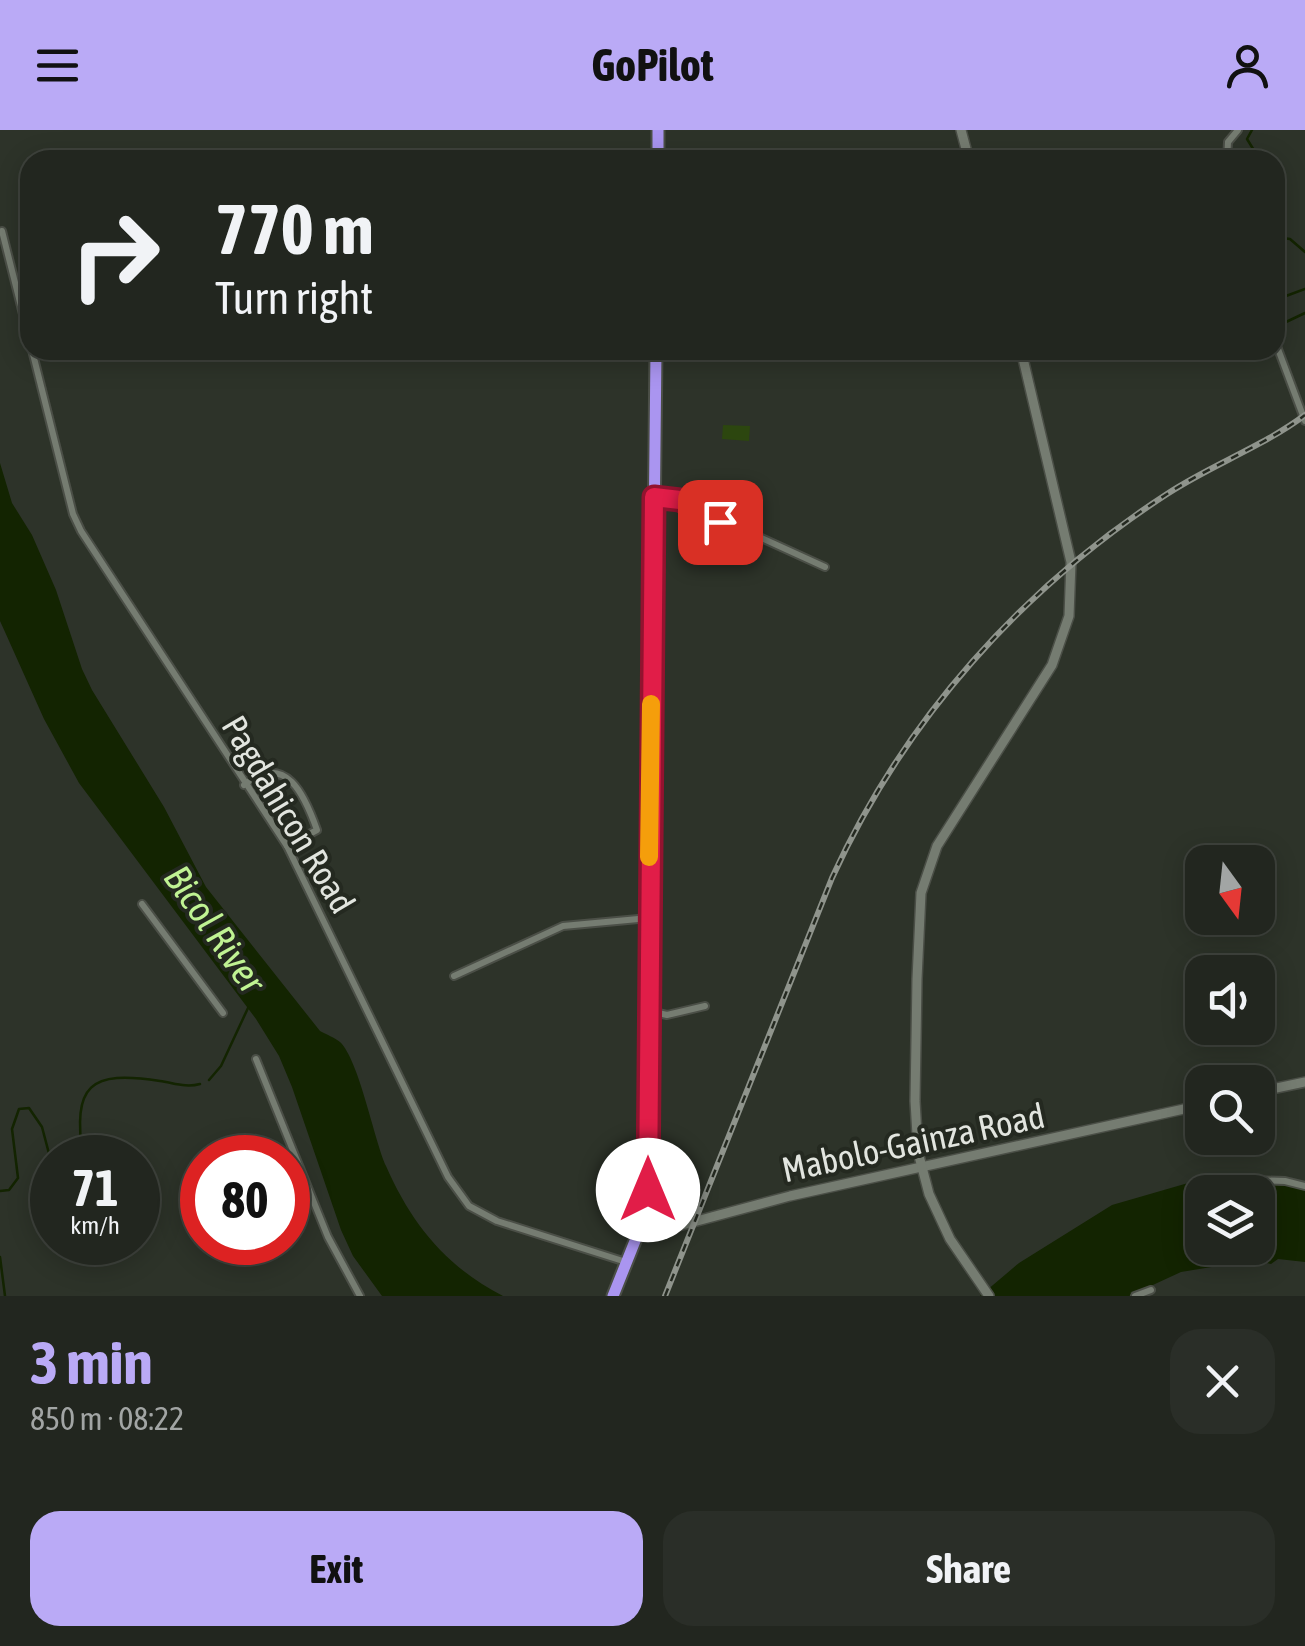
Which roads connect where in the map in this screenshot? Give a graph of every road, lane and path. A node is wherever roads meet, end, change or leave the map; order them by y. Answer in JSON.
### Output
{"nodes":[{"id":1,"x":2,"y":230,"type":"edge"},
{"id":2,"x":20,"y":302,"type":"edge"},
{"id":3,"x":34,"y":360,"type":"edge"},
{"id":4,"x":656,"y":360,"type":"edge"},
{"id":5,"x":1023,"y":360,"type":"edge"},
{"id":6,"x":1282,"y":360,"type":"edge"},
{"id":7,"x":1305,"y":422,"type":"edge"},
{"id":8,"x":654,"y":494,"type":"junction"},
{"id":9,"x":825,"y":567,"type":"dead end"},
{"id":10,"x":244,"y":785,"type":"junction"},
{"id":11,"x":288,"y":846,"type":"junction"},
{"id":12,"x":142,"y":904,"type":"dead end"},
{"id":13,"x":648,"y":918,"type":"junction"},
{"id":14,"x":454,"y":976,"type":"dead end"},
{"id":15,"x":705,"y":1006,"type":"dead end"},
{"id":16,"x":648,"y":1010,"type":"junction"},
{"id":17,"x":224,"y":1013,"type":"dead end"},
{"id":18,"x":256,"y":1059,"type":"dead end"},
{"id":19,"x":1305,"y":1082,"type":"edge"},
{"id":20,"x":1275,"y":1088,"type":"edge"},
{"id":21,"x":1185,"y":1109,"type":"edge"},
{"id":22,"x":923,"y":1169,"type":"junction"},
{"id":23,"x":1275,"y":1181,"type":"edge"},
{"id":24,"x":1305,"y":1186,"type":"edge"},
{"id":25,"x":637,"y":1237,"type":"junction"},
{"id":26,"x":627,"y":1262,"type":"junction"},
{"id":27,"x":616,"y":1290,"type":"edge"},
{"id":28,"x":1151,"y":1290,"type":"dead end"},
{"id":29,"x":360,"y":1296,"type":"edge"},
{"id":30,"x":989,"y":1296,"type":"edge"},
{"id":31,"x":1136,"y":1296,"type":"edge"}],
"edges":[{"from":1,"to":2,"type":"street"},
{"from":3,"to":10,"type":"street","name":"Pagdahicon Road"},
{"from":4,"to":8,"type":"highway"},
{"from":5,"to":22,"type":"main road"},
{"from":6,"to":7,"type":"street"},
{"from":8,"to":9,"type":"street"},
{"from":8,"to":13,"type":"highway"},
{"from":10,"to":11,"type":"street","name":"Pagdahicon Road"},
{"from":10,"to":11,"type":"street"},
{"from":11,"to":26,"type":"street","name":"Pagdahicon Road"},
{"from":12,"to":17,"type":"street"},
{"from":13,"to":14,"type":"street"},
{"from":13,"to":16,"type":"highway"},
{"from":15,"to":16,"type":"street"},
{"from":16,"to":25,"type":"highway"},
{"from":18,"to":29,"type":"street"},
{"from":19,"to":20,"type":"main road"},
{"from":21,"to":22,"type":"main road","name":"Mabolo-Gainza Road"},
{"from":22,"to":25,"type":"main road","name":"Mabolo-Gainza Road"},
{"from":22,"to":30,"type":"main road"},
{"from":23,"to":24,"type":"street"},
{"from":25,"to":26,"type":"highway"},
{"from":26,"to":27,"type":"highway"},
{"from":28,"to":31,"type":"street"}]}
